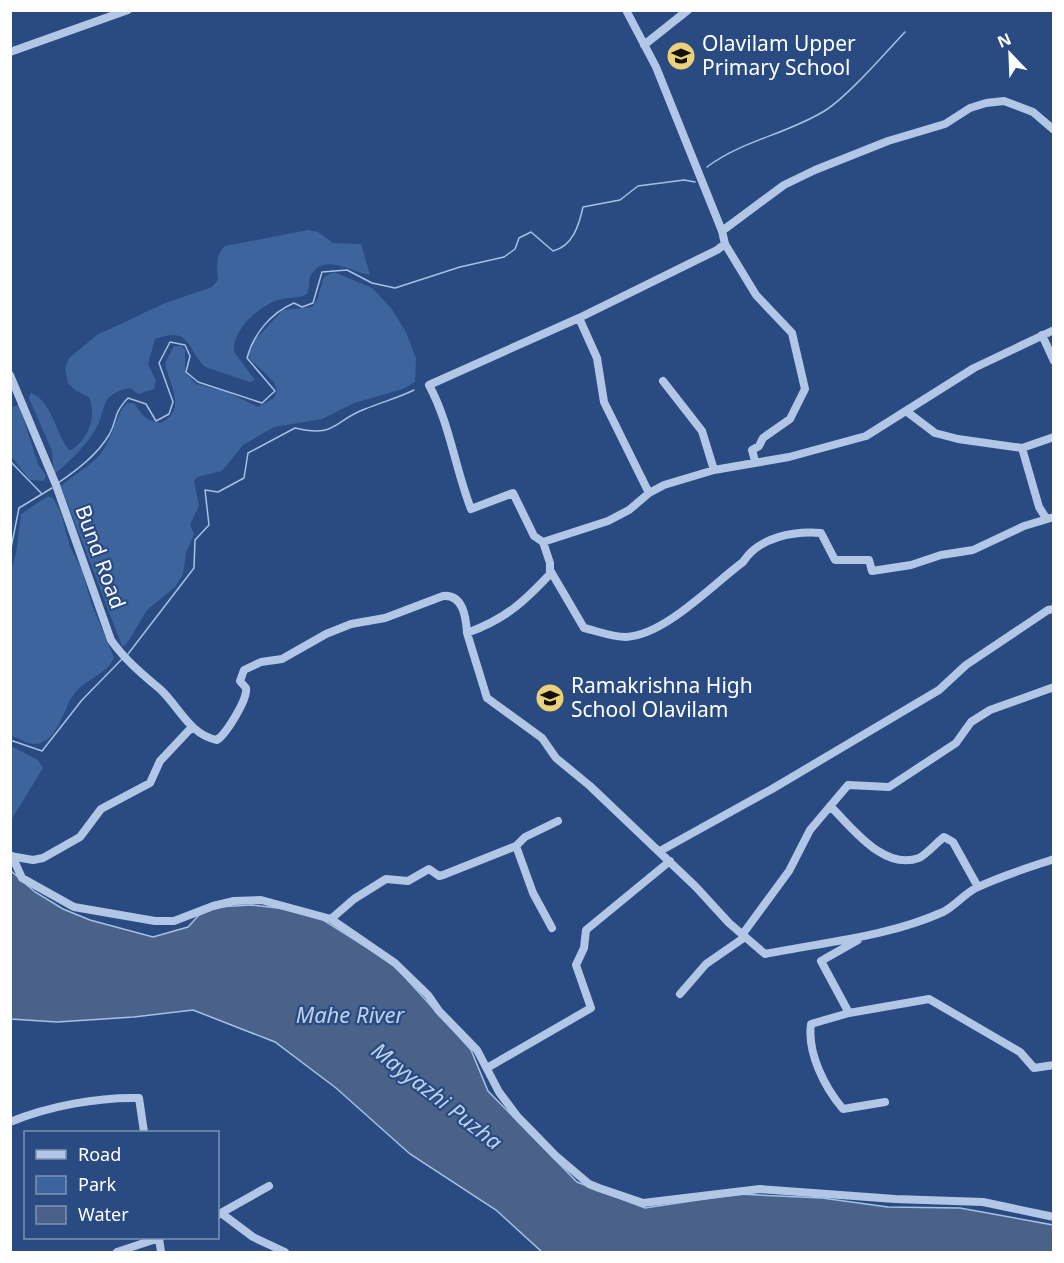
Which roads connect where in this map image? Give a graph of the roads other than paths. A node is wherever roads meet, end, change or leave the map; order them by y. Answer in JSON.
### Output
{"nodes":[{"id":1,"x":128,"y":10,"type":"edge"},
{"id":2,"x":626,"y":10,"type":"edge"},
{"id":3,"x":688,"y":10,"type":"edge"},
{"id":4,"x":644,"y":45,"type":"junction"},
{"id":5,"x":10,"y":52,"type":"edge"},
{"id":6,"x":1053,"y":130,"type":"edge"},
{"id":7,"x":722,"y":231,"type":"junction"},
{"id":8,"x":725,"y":244,"type":"junction"},
{"id":9,"x":579,"y":318,"type":"junction"},
{"id":10,"x":1053,"y":330,"type":"edge"},
{"id":11,"x":1042,"y":335,"type":"junction"},
{"id":12,"x":1053,"y":361,"type":"edge"},
{"id":13,"x":10,"y":375,"type":"edge"},
{"id":14,"x":663,"y":381,"type":"dead end"},
{"id":15,"x":906,"y":411,"type":"junction"},
{"id":16,"x":1053,"y":437,"type":"edge"},
{"id":17,"x":1023,"y":448,"type":"junction"},
{"id":18,"x":755,"y":461,"type":"junction"},
{"id":19,"x":714,"y":470,"type":"junction"},
{"id":20,"x":649,"y":493,"type":"junction"},
{"id":21,"x":1049,"y":517,"type":"edge"},
{"id":22,"x":543,"y":542,"type":"junction"},
{"id":23,"x":550,"y":570,"type":"junction"},
{"id":24,"x":1053,"y":609,"type":"edge"},
{"id":25,"x":467,"y":633,"type":"junction"},
{"id":26,"x":1053,"y":687,"type":"edge"},
{"id":27,"x":192,"y":727,"type":"junction"},
{"id":28,"x":830,"y":806,"type":"junction"},
{"id":29,"x":558,"y":821,"type":"dead end"},
{"id":30,"x":516,"y":846,"type":"junction"},
{"id":31,"x":660,"y":851,"type":"junction"},
{"id":32,"x":11,"y":856,"type":"edge"},
{"id":33,"x":1053,"y":859,"type":"edge"},
{"id":34,"x":670,"y":861,"type":"junction"},
{"id":35,"x":978,"y":887,"type":"junction"},
{"id":36,"x":331,"y":918,"type":"junction"},
{"id":37,"x":552,"y":928,"type":"dead end"},
{"id":38,"x":744,"y":936,"type":"junction"},
{"id":39,"x":860,"y":939,"type":"junction"},
{"id":40,"x":680,"y":994,"type":"dead end"},
{"id":41,"x":849,"y":1013,"type":"junction"},
{"id":42,"x":1053,"y":1065,"type":"edge"},
{"id":43,"x":487,"y":1068,"type":"junction"},
{"id":44,"x":885,"y":1102,"type":"dead end"},
{"id":45,"x":10,"y":1122,"type":"edge"},
{"id":46,"x":144,"y":1131,"type":"edge"},
{"id":47,"x":269,"y":1186,"type":"dead end"},
{"id":48,"x":219,"y":1214,"type":"edge"},
{"id":49,"x":1053,"y":1218,"type":"edge"},
{"id":50,"x":156,"y":1239,"type":"edge"},
{"id":51,"x":117,"y":1252,"type":"edge"},
{"id":52,"x":285,"y":1252,"type":"edge"}],
"edges":[{"from":1,"to":5,"type":"street"},
{"from":2,"to":4,"type":"street"},
{"from":3,"to":4,"type":"street"},
{"from":4,"to":7,"type":"street"},
{"from":6,"to":7,"type":"street"},
{"from":7,"to":8,"type":"street"},
{"from":8,"to":9,"type":"street"},
{"from":8,"to":18,"type":"street"},
{"from":9,"to":20,"type":"street"},
{"from":9,"to":22,"type":"street"},
{"from":10,"to":11,"type":"street"},
{"from":11,"to":12,"type":"street"},
{"from":11,"to":15,"type":"street"},
{"from":13,"to":27,"type":"street","name":"Bund Road"},
{"from":14,"to":19,"type":"street"},
{"from":15,"to":17,"type":"street"},
{"from":15,"to":18,"type":"street"},
{"from":16,"to":17,"type":"street"},
{"from":17,"to":21,"type":"street"},
{"from":18,"to":19,"type":"street"},
{"from":19,"to":20,"type":"street"},
{"from":20,"to":22,"type":"street"},
{"from":21,"to":23,"type":"street"},
{"from":22,"to":23,"type":"street"},
{"from":23,"to":25,"type":"street"},
{"from":24,"to":31,"type":"street"},
{"from":25,"to":27,"type":"street"},
{"from":25,"to":31,"type":"street"},
{"from":26,"to":28,"type":"street"},
{"from":27,"to":32,"type":"street"},
{"from":28,"to":35,"type":"street"},
{"from":28,"to":38,"type":"street"},
{"from":29,"to":30,"type":"street"},
{"from":30,"to":36,"type":"street"},
{"from":30,"to":37,"type":"street"},
{"from":31,"to":34,"type":"street"},
{"from":32,"to":36,"type":"street"},
{"from":33,"to":35,"type":"street"},
{"from":34,"to":38,"type":"street"},
{"from":34,"to":43,"type":"street"},
{"from":35,"to":39,"type":"street"},
{"from":36,"to":43,"type":"street"},
{"from":38,"to":39,"type":"street"},
{"from":38,"to":40,"type":"street"},
{"from":39,"to":41,"type":"street"},
{"from":41,"to":42,"type":"street"},
{"from":41,"to":44,"type":"street"},
{"from":43,"to":49,"type":"street"},
{"from":45,"to":46,"type":"street"},
{"from":47,"to":48,"type":"street"},
{"from":48,"to":52,"type":"street"},
{"from":50,"to":51,"type":"street"}]}
